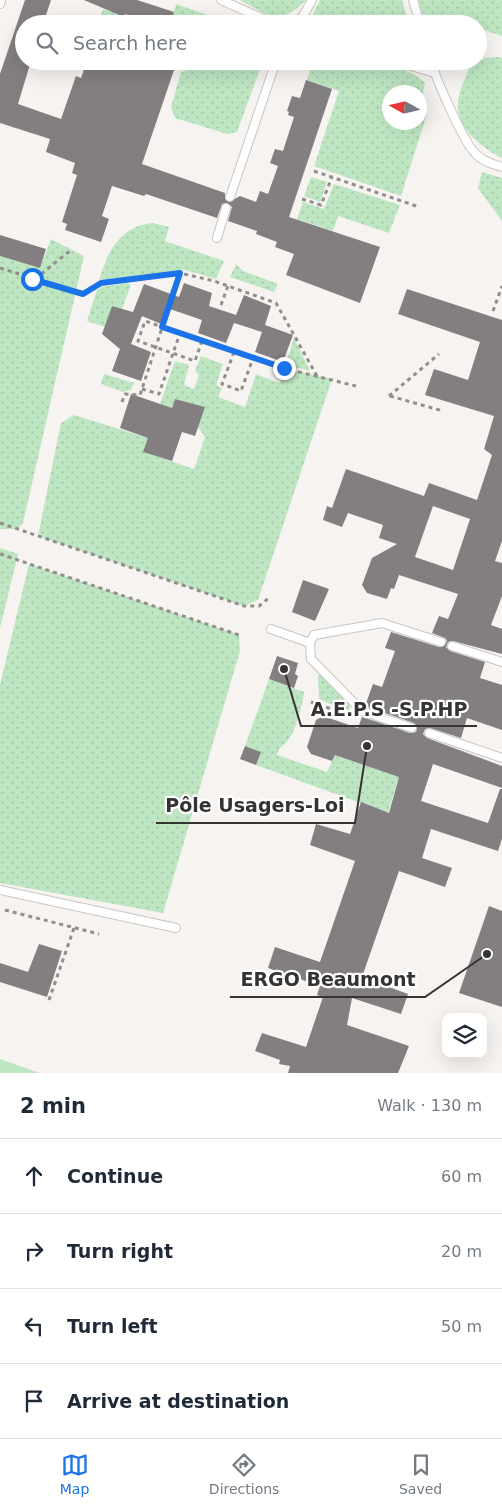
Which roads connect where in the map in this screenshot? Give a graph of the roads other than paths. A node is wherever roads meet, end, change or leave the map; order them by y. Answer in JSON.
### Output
{"nodes":[{"id":1,"x":1,"y":0,"type":"edge"},
{"id":2,"x":221,"y":0,"type":"edge"},
{"id":3,"x":312,"y":0,"type":"edge"},
{"id":4,"x":413,"y":0,"type":"edge"},
{"id":5,"x":0,"y":4,"type":"edge"},
{"id":6,"x":255,"y":15,"type":"edge"},
{"id":7,"x":304,"y":15,"type":"edge"},
{"id":8,"x":417,"y":15,"type":"edge"},
{"id":9,"x":273,"y":70,"type":"edge"},
{"id":10,"x":425,"y":70,"type":"edge"},
{"id":11,"x":434,"y":70,"type":"edge"},
{"id":12,"x":435,"y":73,"type":"junction"},
{"id":13,"x":502,"y":167,"type":"edge"},
{"id":14,"x":230,"y":197,"type":"dead end"},
{"id":15,"x":226,"y":208,"type":"dead end"},
{"id":16,"x":217,"y":238,"type":"dead end"},
{"id":17,"x":272,"y":629,"type":"dead end"},
{"id":18,"x":441,"y":642,"type":"dead end"},
{"id":19,"x":310,"y":643,"type":"junction"},
{"id":20,"x":452,"y":646,"type":"dead end"},
{"id":21,"x":502,"y":662,"type":"edge"},
{"id":22,"x":412,"y":728,"type":"dead end"},
{"id":23,"x":429,"y":733,"type":"dead end"},
{"id":24,"x":502,"y":758,"type":"edge"},
{"id":25,"x":0,"y":890,"type":"edge"},
{"id":26,"x":176,"y":928,"type":"dead end"}],
"edges":[{"from":1,"to":5,"type":"lane"},
{"from":2,"to":6,"type":"lane"},
{"from":3,"to":7,"type":"lane"},
{"from":4,"to":8,"type":"lane"},
{"from":9,"to":14,"type":"lane"},
{"from":10,"to":12,"type":"lane"},
{"from":11,"to":12,"type":"lane"},
{"from":12,"to":13,"type":"lane"},
{"from":15,"to":16,"type":"lane"},
{"from":17,"to":19,"type":"lane"},
{"from":18,"to":19,"type":"lane"},
{"from":19,"to":22,"type":"lane"},
{"from":20,"to":21,"type":"lane"},
{"from":23,"to":24,"type":"lane"},
{"from":25,"to":26,"type":"lane"}]}
